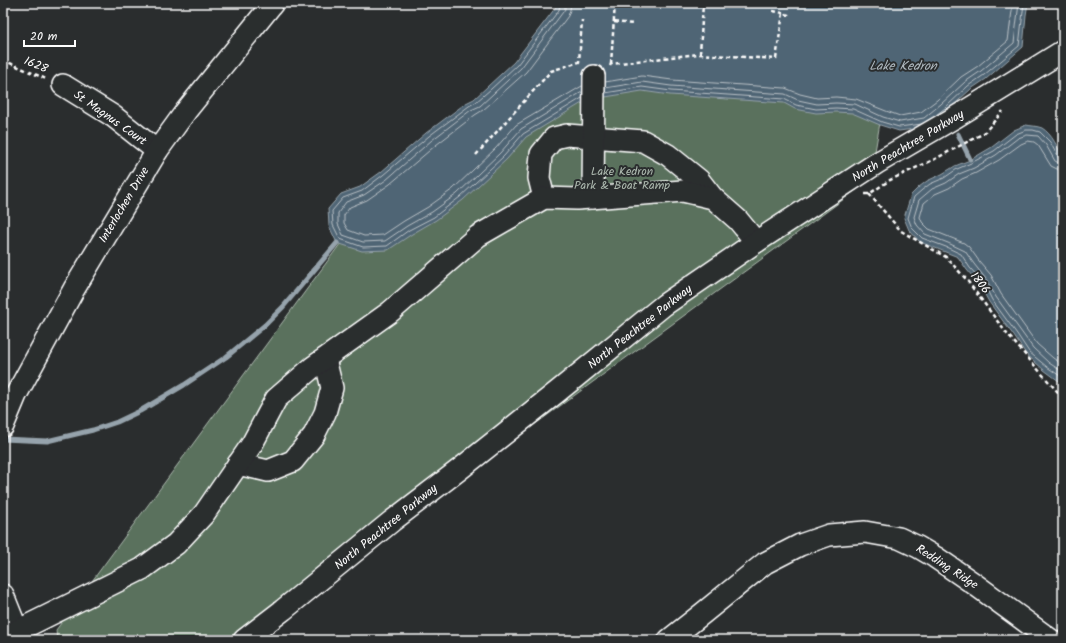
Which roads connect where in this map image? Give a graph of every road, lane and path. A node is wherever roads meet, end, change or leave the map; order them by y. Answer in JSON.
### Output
{"nodes":[{"id":1,"x":273,"y":3,"type":"edge"},
{"id":2,"x":615,"y":3,"type":"edge"},
{"id":3,"x":701,"y":3,"type":"edge"},
{"id":4,"x":714,"y":5,"type":"dead end"},
{"id":5,"x":773,"y":11,"type":"dead end"},
{"id":6,"x":783,"y":13,"type":"junction"},
{"id":7,"x":791,"y":16,"type":"dead end"},
{"id":8,"x":582,"y":20,"type":"dead end"},
{"id":9,"x":614,"y":22,"type":"junction"},
{"id":10,"x":634,"y":24,"type":"dead end"},
{"id":11,"x":1063,"y":51,"type":"edge"},
{"id":12,"x":700,"y":54,"type":"junction"},
{"id":13,"x":3,"y":60,"type":"edge"},
{"id":14,"x":610,"y":64,"type":"junction"},
{"id":15,"x":599,"y":80,"type":"joint"},
{"id":16,"x":63,"y":85,"type":"joint"},
{"id":17,"x":594,"y":137,"type":"junction"},
{"id":18,"x":973,"y":139,"type":"dead end"},
{"id":19,"x":953,"y":150,"type":"dead end"},
{"id":20,"x":157,"y":151,"type":"junction"},
{"id":21,"x":476,"y":155,"type":"dead end"},
{"id":22,"x":869,"y":194,"type":"dead end"},
{"id":23,"x":544,"y":198,"type":"junction"},
{"id":24,"x":593,"y":198,"type":"junction"},
{"id":25,"x":713,"y":198,"type":"junction"},
{"id":26,"x":756,"y":242,"type":"junction"},
{"id":27,"x":325,"y":359,"type":"junction"},
{"id":28,"x":1063,"y":398,"type":"edge"},
{"id":29,"x":3,"y":426,"type":"edge"},
{"id":30,"x":238,"y":464,"type":"junction"},
{"id":31,"x":3,"y":595,"type":"edge"},
{"id":32,"x":18,"y":637,"type":"edge"},
{"id":33,"x":244,"y":640,"type":"edge"},
{"id":34,"x":669,"y":640,"type":"edge"},
{"id":35,"x":1051,"y":640,"type":"edge"}],
"edges":[{"from":1,"to":20,"type":"street","name":"Interlochen Drive"},
{"from":2,"to":9,"type":"path"},
{"from":3,"to":4,"type":"path"},
{"from":3,"to":12,"type":"path"},
{"from":5,"to":6,"type":"path"},
{"from":6,"to":7,"type":"path"},
{"from":6,"to":12,"type":"path"},
{"from":8,"to":21,"type":"path"},
{"from":9,"to":10,"type":"path"},
{"from":9,"to":14,"type":"path"},
{"from":11,"to":26,"type":"street","name":"North Peachtree Parkway"},
{"from":12,"to":14,"type":"path"},
{"from":13,"to":16,"type":"path","name":"1628"},
{"from":14,"to":15,"type":"path"},
{"from":15,"to":17,"type":"street"},
{"from":16,"to":20,"type":"street","name":"St Magnus Court"},
{"from":17,"to":23,"type":"street"},
{"from":17,"to":24,"type":"street"},
{"from":17,"to":25,"type":"street"},
{"from":18,"to":19,"type":"path"},
{"from":20,"to":29,"type":"street","name":"Interlochen Drive"},
{"from":22,"to":28,"type":"path","name":"1806"},
{"from":23,"to":24,"type":"street"},
{"from":23,"to":27,"type":"street"},
{"from":24,"to":25,"type":"street"},
{"from":25,"to":26,"type":"street"},
{"from":26,"to":33,"type":"street","name":"North Peachtree Parkway"},
{"from":27,"to":30,"type":"street"},
{"from":27,"to":30,"type":"street"},
{"from":30,"to":32,"type":"street"},
{"from":31,"to":32,"type":"street"},
{"from":34,"to":35,"type":"street","name":"Redding Ridge"}]}
